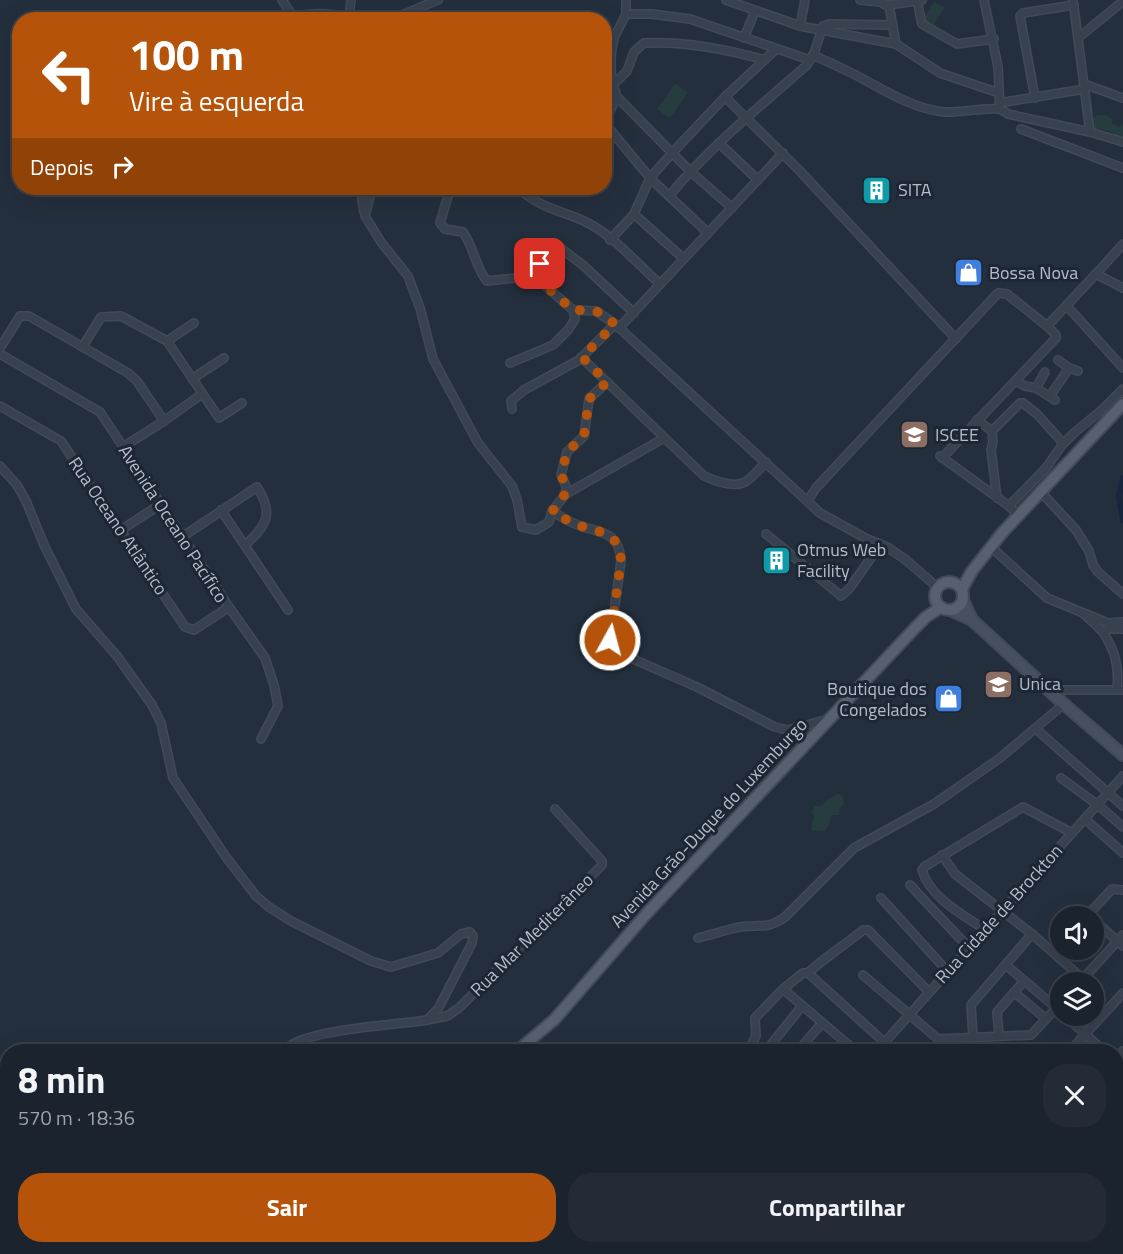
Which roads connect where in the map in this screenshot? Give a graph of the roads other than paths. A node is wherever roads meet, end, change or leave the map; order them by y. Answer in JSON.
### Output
{"nodes":[{"id":1,"x":438,"y":0,"type":"edge"},
{"id":2,"x":626,"y":0,"type":"edge"},
{"id":3,"x":726,"y":0,"type":"edge"},
{"id":4,"x":805,"y":0,"type":"edge"},
{"id":5,"x":860,"y":0,"type":"edge"},
{"id":6,"x":919,"y":0,"type":"edge"},
{"id":7,"x":984,"y":0,"type":"edge"},
{"id":8,"x":881,"y":1,"type":"edge"},
{"id":9,"x":1073,"y":2,"type":"edge"},
{"id":10,"x":1122,"y":2,"type":"edge"},
{"id":11,"x":889,"y":5,"type":"junction"},
{"id":12,"x":755,"y":11,"type":"junction"},
{"id":13,"x":409,"y":12,"type":"edge"},
{"id":14,"x":626,"y":14,"type":"junction"},
{"id":15,"x":893,"y":25,"type":"junction"},
{"id":16,"x":800,"y":26,"type":"junction"},
{"id":17,"x":822,"y":31,"type":"junction"},
{"id":18,"x":744,"y":38,"type":"junction"},
{"id":19,"x":614,"y":39,"type":"joint"},
{"id":20,"x":994,"y":39,"type":"junction"},
{"id":21,"x":1078,"y":39,"type":"junction"},
{"id":22,"x":896,"y":44,"type":"junction"},
{"id":23,"x":612,"y":48,"type":"edge"},
{"id":24,"x":776,"y":49,"type":"junction"},
{"id":25,"x":812,"y":57,"type":"junction"},
{"id":26,"x":765,"y":60,"type":"junction"},
{"id":27,"x":612,"y":76,"type":"edge"},
{"id":28,"x":613,"y":85,"type":"junction"},
{"id":29,"x":1084,"y":87,"type":"junction"},
{"id":30,"x":999,"y":93,"type":"junction"},
{"id":31,"x":725,"y":97,"type":"junction"},
{"id":32,"x":617,"y":98,"type":"junction"},
{"id":33,"x":1035,"y":98,"type":"junction"},
{"id":34,"x":1123,"y":98,"type":"edge"},
{"id":35,"x":999,"y":106,"type":"junction"},
{"id":36,"x":612,"y":109,"type":"edge"},
{"id":37,"x":745,"y":118,"type":"junction"},
{"id":38,"x":1021,"y":129,"type":"dead end"},
{"id":39,"x":612,"y":132,"type":"edge"},
{"id":40,"x":1090,"y":132,"type":"junction"},
{"id":41,"x":1123,"y":142,"type":"edge"},
{"id":42,"x":719,"y":143,"type":"junction"},
{"id":43,"x":672,"y":153,"type":"junction"},
{"id":44,"x":783,"y":153,"type":"junction"},
{"id":45,"x":1123,"y":168,"type":"edge"},
{"id":46,"x":690,"y":171,"type":"junction"},
{"id":47,"x":650,"y":178,"type":"junction"},
{"id":48,"x":758,"y":180,"type":"junction"},
{"id":49,"x":361,"y":195,"type":"edge"},
{"id":50,"x":370,"y":195,"type":"edge"},
{"id":51,"x":449,"y":195,"type":"edge"},
{"id":52,"x":525,"y":195,"type":"edge"},
{"id":53,"x":669,"y":196,"type":"junction"},
{"id":54,"x":732,"y":208,"type":"junction"},
{"id":55,"x":634,"y":214,"type":"junction"},
{"id":56,"x":365,"y":216,"type":"junction"},
{"id":57,"x":708,"y":233,"type":"junction"},
{"id":58,"x":610,"y":240,"type":"junction"},
{"id":59,"x":1123,"y":244,"type":"edge"},
{"id":60,"x":684,"y":259,"type":"junction"},
{"id":61,"x":1096,"y":274,"type":"junction"},
{"id":62,"x":534,"y":276,"type":"junction"},
{"id":63,"x":660,"y":285,"type":"junction"},
{"id":64,"x":1123,"y":288,"type":"edge"},
{"id":65,"x":1067,"y":306,"type":"junction"},
{"id":66,"x":573,"y":310,"type":"junction"},
{"id":67,"x":634,"y":313,"type":"junction"},
{"id":68,"x":194,"y":323,"type":"dead end"},
{"id":69,"x":617,"y":326,"type":"junction"},
{"id":70,"x":1047,"y":326,"type":"junction"},
{"id":71,"x":956,"y":339,"type":"junction"},
{"id":72,"x":167,"y":340,"type":"junction"},
{"id":73,"x":83,"y":346,"type":"junction"},
{"id":74,"x":0,"y":348,"type":"edge"},
{"id":75,"x":0,"y":354,"type":"edge"},
{"id":76,"x":582,"y":357,"type":"junction"},
{"id":77,"x":224,"y":358,"type":"dead end"},
{"id":78,"x":1058,"y":360,"type":"dead end"},
{"id":79,"x":510,"y":363,"type":"dead end"},
{"id":80,"x":1069,"y":368,"type":"junction"},
{"id":81,"x":1123,"y":368,"type":"edge"},
{"id":82,"x":1078,"y":371,"type":"dead end"},
{"id":83,"x":1045,"y":372,"type":"dead end"},
{"id":84,"x":192,"y":379,"type":"junction"},
{"id":85,"x":1015,"y":381,"type":"junction"},
{"id":86,"x":607,"y":382,"type":"junction"},
{"id":87,"x":1036,"y":388,"type":"junction"},
{"id":88,"x":1123,"y":388,"type":"edge"},
{"id":89,"x":202,"y":394,"type":"junction"},
{"id":90,"x":242,"y":403,"type":"dead end"},
{"id":91,"x":1123,"y":404,"type":"edge"},
{"id":92,"x":0,"y":406,"type":"edge"},
{"id":93,"x":512,"y":408,"type":"dead end"},
{"id":94,"x":977,"y":420,"type":"junction"},
{"id":95,"x":164,"y":421,"type":"junction"},
{"id":96,"x":992,"y":431,"type":"junction"},
{"id":97,"x":664,"y":438,"type":"junction"},
{"id":98,"x":1063,"y":443,"type":"junction"},
{"id":99,"x":123,"y":447,"type":"junction"},
{"id":100,"x":766,"y":462,"type":"junction"},
{"id":101,"x":0,"y":466,"type":"edge"},
{"id":102,"x":1040,"y":492,"type":"junction"},
{"id":103,"x":566,"y":494,"type":"junction"},
{"id":104,"x":998,"y":498,"type":"junction"},
{"id":105,"x":808,"y":500,"type":"junction"},
{"id":106,"x":160,"y":504,"type":"junction"},
{"id":107,"x":1009,"y":506,"type":"junction"},
{"id":108,"x":221,"y":510,"type":"junction"},
{"id":109,"x":552,"y":512,"type":"junction"},
{"id":110,"x":1018,"y":515,"type":"junction"},
{"id":111,"x":121,"y":530,"type":"junction"},
{"id":112,"x":766,"y":534,"type":"dead end"},
{"id":113,"x":182,"y":537,"type":"junction"},
{"id":114,"x":245,"y":545,"type":"junction"},
{"id":115,"x":880,"y":545,"type":"junction"},
{"id":116,"x":991,"y":547,"type":"junction"},
{"id":117,"x":972,"y":571,"type":"junction"},
{"id":118,"x":949,"y":581,"type":"junction"},
{"id":119,"x":937,"y":587,"type":"junction"},
{"id":120,"x":1123,"y":594,"type":"edge"},
{"id":121,"x":962,"y":595,"type":"junction"},
{"id":122,"x":942,"y":606,"type":"junction"},
{"id":123,"x":229,"y":607,"type":"junction"},
{"id":124,"x":288,"y":610,"type":"dead end"},
{"id":125,"x":1083,"y":612,"type":"junction"},
{"id":126,"x":972,"y":620,"type":"junction"},
{"id":127,"x":1123,"y":622,"type":"edge"},
{"id":128,"x":1108,"y":623,"type":"junction"},
{"id":129,"x":1123,"y":629,"type":"edge"},
{"id":130,"x":1104,"y":633,"type":"junction"},
{"id":131,"x":1048,"y":690,"type":"junction"},
{"id":132,"x":1120,"y":690,"type":"edge"},
{"id":133,"x":1064,"y":704,"type":"junction"},
{"id":134,"x":830,"y":718,"type":"junction"},
{"id":135,"x":1036,"y":729,"type":"junction"},
{"id":136,"x":261,"y":739,"type":"dead end"},
{"id":137,"x":1123,"y":755,"type":"edge"},
{"id":138,"x":1123,"y":776,"type":"edge"},
{"id":139,"x":1061,"y":778,"type":"dead end"},
{"id":140,"x":1108,"y":793,"type":"junction"},
{"id":141,"x":1098,"y":805,"type":"junction"},
{"id":142,"x":1123,"y":806,"type":"edge"},
{"id":143,"x":555,"y":809,"type":"dead end"},
{"id":144,"x":1085,"y":819,"type":"junction"},
{"id":145,"x":1123,"y":827,"type":"edge"},
{"id":146,"x":1072,"y":832,"type":"junction"},
{"id":147,"x":1123,"y":853,"type":"edge"},
{"id":148,"x":942,"y":855,"type":"junction"},
{"id":149,"x":910,"y":885,"type":"dead end"},
{"id":150,"x":1123,"y":890,"type":"edge"},
{"id":151,"x":881,"y":898,"type":"dead end"},
{"id":152,"x":1099,"y":906,"type":"edge"},
{"id":153,"x":1003,"y":911,"type":"junction"},
{"id":154,"x":986,"y":930,"type":"junction"},
{"id":155,"x":1104,"y":930,"type":"edge"},
{"id":156,"x":1032,"y":934,"type":"junction"},
{"id":157,"x":1123,"y":934,"type":"edge"},
{"id":158,"x":698,"y":938,"type":"dead end"},
{"id":159,"x":1120,"y":944,"type":"edge"},
{"id":160,"x":1050,"y":946,"type":"edge"},
{"id":161,"x":969,"y":948,"type":"junction"},
{"id":162,"x":1064,"y":960,"type":"edge"},
{"id":163,"x":1006,"y":965,"type":"junction"},
{"id":164,"x":948,"y":972,"type":"junction"},
{"id":165,"x":1074,"y":972,"type":"edge"},
{"id":166,"x":1090,"y":972,"type":"edge"},
{"id":167,"x":808,"y":973,"type":"junction"},
{"id":168,"x":863,"y":975,"type":"dead end"},
{"id":169,"x":1024,"y":981,"type":"junction"},
{"id":170,"x":783,"y":989,"type":"junction"},
{"id":171,"x":929,"y":992,"type":"junction"},
{"id":172,"x":1014,"y":992,"type":"junction"},
{"id":173,"x":1123,"y":993,"type":"edge"},
{"id":174,"x":1050,"y":1001,"type":"edge"},
{"id":175,"x":802,"y":1006,"type":"junction"},
{"id":176,"x":909,"y":1015,"type":"junction"},
{"id":177,"x":1050,"y":1016,"type":"edge"},
{"id":178,"x":1047,"y":1019,"type":"junction"},
{"id":179,"x":428,"y":1020,"type":"junction"},
{"id":180,"x":822,"y":1023,"type":"junction"},
{"id":181,"x":1077,"y":1026,"type":"edge"},
{"id":182,"x":1086,"y":1034,"type":"junction"},
{"id":183,"x":999,"y":1036,"type":"junction"},
{"id":184,"x":973,"y":1037,"type":"junction"},
{"id":185,"x":845,"y":1042,"type":"joint"},
{"id":186,"x":884,"y":1042,"type":"joint"},
{"id":187,"x":292,"y":1044,"type":"edge"},
{"id":188,"x":526,"y":1044,"type":"edge"},
{"id":189,"x":752,"y":1044,"type":"edge"},
{"id":190,"x":771,"y":1044,"type":"edge"},
{"id":191,"x":804,"y":1044,"type":"edge"},
{"id":192,"x":848,"y":1044,"type":"edge"},
{"id":193,"x":1077,"y":1044,"type":"edge"},
{"id":194,"x":1097,"y":1044,"type":"edge"}],
"edges":[{"from":1,"to":13,"type":"street"},
{"from":2,"to":14,"type":"street"},
{"from":3,"to":12,"type":"street"},
{"from":4,"to":16,"type":"street"},
{"from":5,"to":8,"type":"street"},
{"from":6,"to":11,"type":"street"},
{"from":6,"to":20,"type":"street"},
{"from":7,"to":20,"type":"street"},
{"from":8,"to":11,"type":"street"},
{"from":9,"to":21,"type":"street"},
{"from":9,"to":33,"type":"street"},
{"from":10,"to":21,"type":"street"},
{"from":11,"to":15,"type":"street"},
{"from":12,"to":16,"type":"street"},
{"from":12,"to":18,"type":"street"},
{"from":14,"to":18,"type":"street"},
{"from":14,"to":19,"type":"street"},
{"from":15,"to":17,"type":"street"},
{"from":15,"to":22,"type":"street"},
{"from":16,"to":17,"type":"street"},
{"from":17,"to":22,"type":"street"},
{"from":17,"to":25,"type":"street"},
{"from":18,"to":24,"type":"street"},
{"from":19,"to":23,"type":"street"},
{"from":20,"to":30,"type":"street"},
{"from":21,"to":29,"type":"street"},
{"from":22,"to":30,"type":"street"},
{"from":24,"to":25,"type":"street"},
{"from":24,"to":26,"type":"street"},
{"from":25,"to":35,"type":"street"},
{"from":25,"to":37,"type":"street"},
{"from":26,"to":28,"type":"street"},
{"from":26,"to":31,"type":"street"},
{"from":27,"to":28,"type":"street"},
{"from":28,"to":32,"type":"street"},
{"from":29,"to":33,"type":"street"},
{"from":29,"to":34,"type":"street"},
{"from":29,"to":40,"type":"street"},
{"from":30,"to":35,"type":"street"},
{"from":31,"to":37,"type":"street"},
{"from":31,"to":43,"type":"street"},
{"from":32,"to":36,"type":"street"},
{"from":32,"to":43,"type":"street"},
{"from":33,"to":35,"type":"street"},
{"from":35,"to":40,"type":"street"},
{"from":37,"to":42,"type":"street"},
{"from":37,"to":44,"type":"street"},
{"from":38,"to":45,"type":"street"},
{"from":39,"to":47,"type":"street"},
{"from":40,"to":41,"type":"street"},
{"from":42,"to":46,"type":"street"},
{"from":42,"to":48,"type":"street"},
{"from":43,"to":46,"type":"street"},
{"from":43,"to":47,"type":"street"},
{"from":44,"to":48,"type":"street"},
{"from":44,"to":71,"type":"street"},
{"from":46,"to":53,"type":"street"},
{"from":46,"to":54,"type":"street"},
{"from":47,"to":53,"type":"street"},
{"from":47,"to":55,"type":"street"},
{"from":48,"to":54,"type":"street"},
{"from":49,"to":56,"type":"street"},
{"from":50,"to":56,"type":"street"},
{"from":51,"to":62,"type":"street"},
{"from":52,"to":58,"type":"street"},
{"from":53,"to":57,"type":"street"},
{"from":54,"to":57,"type":"street"},
{"from":55,"to":58,"type":"street"},
{"from":55,"to":60,"type":"street"},
{"from":56,"to":109,"type":"street"},
{"from":57,"to":60,"type":"street"},
{"from":58,"to":63,"type":"street"},
{"from":59,"to":61,"type":"street"},
{"from":60,"to":63,"type":"street"},
{"from":61,"to":64,"type":"street"},
{"from":61,"to":65,"type":"street"},
{"from":62,"to":66,"type":"street"},
{"from":62,"to":67,"type":"street"},
{"from":63,"to":67,"type":"street"},
{"from":65,"to":70,"type":"street"},
{"from":65,"to":81,"type":"street"},
{"from":66,"to":69,"type":"street"},
{"from":66,"to":79,"type":"street"},
{"from":67,"to":69,"type":"street"},
{"from":68,"to":72,"type":"street"},
{"from":69,"to":76,"type":"street"},
{"from":69,"to":100,"type":"street"},
{"from":70,"to":71,"type":"street"},
{"from":70,"to":85,"type":"street"},
{"from":71,"to":105,"type":"street"},
{"from":72,"to":73,"type":"street"},
{"from":72,"to":84,"type":"street"},
{"from":73,"to":74,"type":"street"},
{"from":73,"to":95,"type":"street"},
{"from":75,"to":99,"type":"street","name":"Avenida Oceano Pacífico"},
{"from":76,"to":86,"type":"street"},
{"from":76,"to":93,"type":"street"},
{"from":77,"to":84,"type":"street"},
{"from":78,"to":80,"type":"street"},
{"from":80,"to":82,"type":"street"},
{"from":80,"to":87,"type":"street"},
{"from":83,"to":87,"type":"street"},
{"from":84,"to":89,"type":"street"},
{"from":85,"to":87,"type":"street"},
{"from":85,"to":94,"type":"street"},
{"from":86,"to":97,"type":"street"},
{"from":86,"to":103,"type":"street"},
{"from":88,"to":98,"type":"street"},
{"from":89,"to":90,"type":"street"},
{"from":89,"to":95,"type":"street"},
{"from":91,"to":102,"type":"main road"},
{"from":92,"to":111,"type":"street","name":"Rua Oceano Atlântico"},
{"from":94,"to":96,"type":"street"},
{"from":94,"to":104,"type":"street"},
{"from":95,"to":99,"type":"street"},
{"from":96,"to":98,"type":"street"},
{"from":96,"to":104,"type":"street"},
{"from":97,"to":100,"type":"street"},
{"from":97,"to":103,"type":"street"},
{"from":98,"to":107,"type":"street"},
{"from":99,"to":106,"type":"street","name":"Avenida Oceano Pacífico"},
{"from":100,"to":105,"type":"street"},
{"from":101,"to":179,"type":"street"},
{"from":102,"to":110,"type":"main road"},
{"from":102,"to":120,"type":"street"},
{"from":103,"to":109,"type":"street"},
{"from":104,"to":107,"type":"street"},
{"from":105,"to":115,"type":"street"},
{"from":106,"to":111,"type":"street"},
{"from":106,"to":113,"type":"street","name":"Avenida Oceano Pacífico"},
{"from":107,"to":110,"type":"street"},
{"from":108,"to":113,"type":"street"},
{"from":108,"to":114,"type":"street"},
{"from":108,"to":114,"type":"street"},
{"from":109,"to":134,"type":"street"},
{"from":110,"to":116,"type":"main road"},
{"from":111,"to":123,"type":"street","name":"Rua Oceano Atlântico"},
{"from":112,"to":115,"type":"street"},
{"from":113,"to":123,"type":"street","name":"Avenida Oceano Pacífico"},
{"from":114,"to":124,"type":"street"},
{"from":115,"to":119,"type":"street"},
{"from":116,"to":117,"type":"main road"},
{"from":116,"to":125,"type":"street"},
{"from":117,"to":118,"type":"main road"},
{"from":117,"to":121,"type":"main road"},
{"from":118,"to":119,"type":"main road"},
{"from":118,"to":121,"type":"main road"},
{"from":119,"to":122,"type":"main road"},
{"from":121,"to":122,"type":"main road"},
{"from":121,"to":126,"type":"street"},
{"from":122,"to":126,"type":"street"},
{"from":122,"to":134,"type":"main road","name":"Avenida Grão-Duque do Luxemburgo"},
{"from":123,"to":136,"type":"street","name":"Avenida Oceano Pacífico"},
{"from":125,"to":128,"type":"street"},
{"from":125,"to":130,"type":"street"},
{"from":126,"to":131,"type":"street"},
{"from":127,"to":128,"type":"street"},
{"from":128,"to":130,"type":"street"},
{"from":129,"to":130,"type":"street"},
{"from":130,"to":132,"type":"street"},
{"from":131,"to":132,"type":"street"},
{"from":131,"to":133,"type":"street"},
{"from":133,"to":135,"type":"street"},
{"from":133,"to":137,"type":"street"},
{"from":134,"to":188,"type":"main road","name":"Avenida Grão-Duque do Luxemburgo"},
{"from":135,"to":140,"type":"street"},
{"from":135,"to":158,"type":"street"},
{"from":138,"to":140,"type":"street","name":"Rua Cidade de Brockton"},
{"from":139,"to":141,"type":"street"},
{"from":140,"to":141,"type":"street","name":"Rua Cidade de Brockton"},
{"from":140,"to":142,"type":"street"},
{"from":141,"to":144,"type":"street","name":"Rua Cidade de Brockton"},
{"from":141,"to":145,"type":"street"},
{"from":143,"to":179,"type":"street","name":"Rua Mar Mediterâneo"},
{"from":144,"to":146,"type":"street","name":"Rua Cidade de Brockton"},
{"from":144,"to":147,"type":"street"},
{"from":146,"to":148,"type":"street"},
{"from":146,"to":153,"type":"street","name":"Rua Cidade de Brockton"},
{"from":148,"to":153,"type":"street"},
{"from":148,"to":154,"type":"street"},
{"from":149,"to":161,"type":"street"},
{"from":150,"to":152,"type":"street"},
{"from":151,"to":164,"type":"street"},
{"from":153,"to":154,"type":"street","name":"Rua Cidade de Brockton"},
{"from":153,"to":156,"type":"street"},
{"from":154,"to":161,"type":"street","name":"Rua Cidade de Brockton"},
{"from":155,"to":159,"type":"street"},
{"from":156,"to":160,"type":"street"},
{"from":156,"to":163,"type":"street"},
{"from":157,"to":159,"type":"street"},
{"from":159,"to":166,"type":"street"},
{"from":161,"to":164,"type":"street","name":"Rua Cidade de Brockton"},
{"from":162,"to":165,"type":"street"},
{"from":163,"to":169,"type":"street"},
{"from":163,"to":184,"type":"street"},
{"from":164,"to":171,"type":"street","name":"Rua Cidade de Brockton"},
{"from":167,"to":170,"type":"street"},
{"from":167,"to":171,"type":"street"},
{"from":167,"to":186,"type":"street"},
{"from":168,"to":176,"type":"street"},
{"from":169,"to":172,"type":"street"},
{"from":169,"to":174,"type":"street"},
{"from":170,"to":175,"type":"street"},
{"from":170,"to":189,"type":"street"},
{"from":171,"to":176,"type":"street","name":"Rua Cidade de Brockton"},
{"from":172,"to":178,"type":"street"},
{"from":172,"to":183,"type":"street"},
{"from":173,"to":182,"type":"street"},
{"from":175,"to":180,"type":"street"},
{"from":175,"to":190,"type":"street"},
{"from":176,"to":184,"type":"street"},
{"from":176,"to":186,"type":"street","name":"Rua Cidade de Brockton"},
{"from":177,"to":178,"type":"street"},
{"from":178,"to":183,"type":"street"},
{"from":179,"to":187,"type":"street"},
{"from":180,"to":185,"type":"street"},
{"from":180,"to":191,"type":"street"},
{"from":181,"to":182,"type":"street"},
{"from":182,"to":193,"type":"street"},
{"from":182,"to":194,"type":"street"},
{"from":183,"to":184,"type":"street"},
{"from":185,"to":192,"type":"street"}]}
